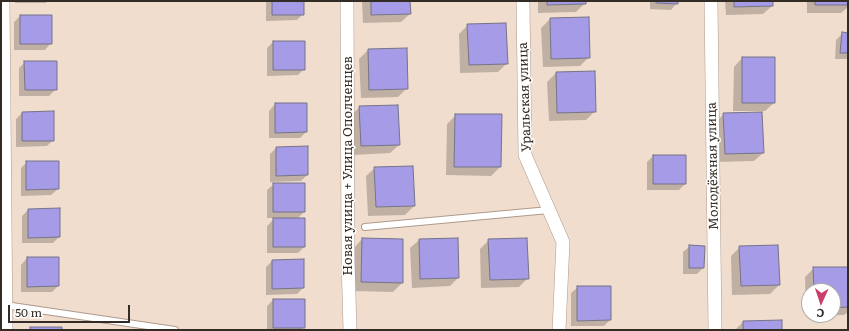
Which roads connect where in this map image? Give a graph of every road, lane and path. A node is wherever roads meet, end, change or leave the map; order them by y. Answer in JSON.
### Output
{"nodes":[{"id":1,"x":3,"y":1,"type":"edge"},
{"id":2,"x":347,"y":1,"type":"edge"},
{"id":3,"x":523,"y":1,"type":"edge"},
{"id":4,"x":711,"y":1,"type":"edge"},
{"id":5,"x":550,"y":210,"type":"junction"},
{"id":6,"x":365,"y":227,"type":"dead end"},
{"id":7,"x":4,"y":305,"type":"edge"},
{"id":8,"x":6,"y":330,"type":"edge"},
{"id":9,"x":175,"y":330,"type":"edge"},
{"id":10,"x":350,"y":330,"type":"edge"},
{"id":11,"x":559,"y":330,"type":"edge"},
{"id":12,"x":715,"y":330,"type":"edge"}],
"edges":[{"from":1,"to":7,"type":"street"},
{"from":2,"to":10,"type":"street","name":"Новая улица + Улица Ополченцев"},
{"from":3,"to":5,"type":"street","name":"Уральская улица"},
{"from":4,"to":12,"type":"street","name":"Молодёжная улица"},
{"from":5,"to":6,"type":"lane"},
{"from":5,"to":11,"type":"street","name":"Уральская улица"},
{"from":7,"to":8,"type":"street"},
{"from":7,"to":9,"type":"lane"}]}
